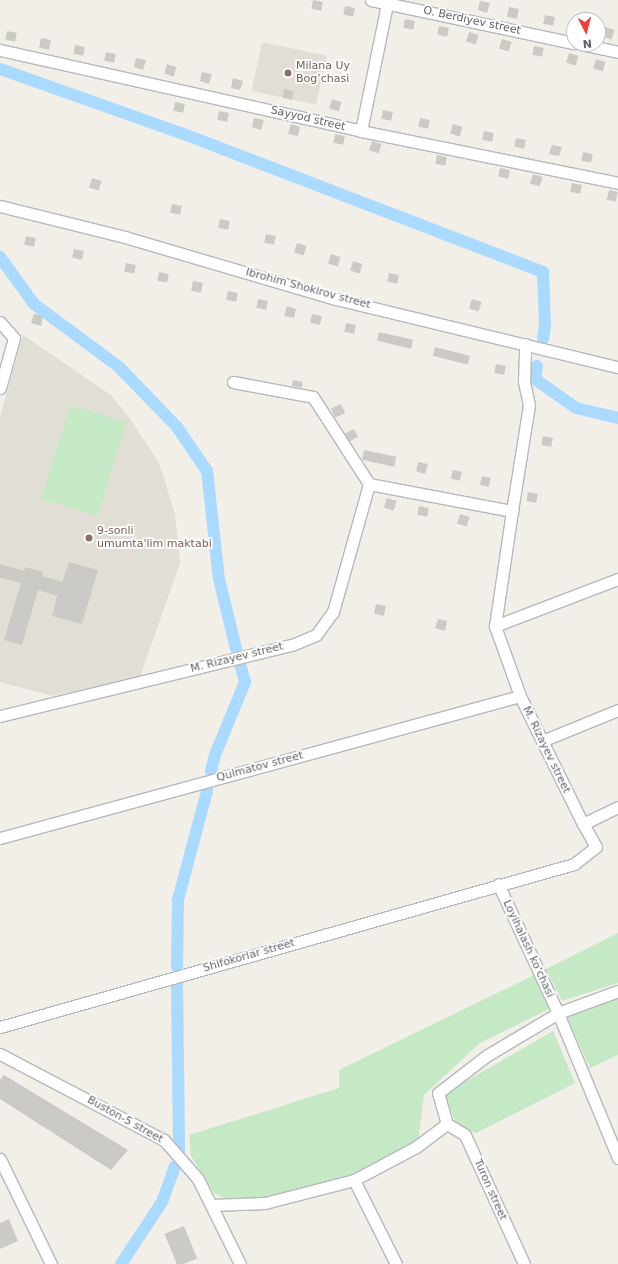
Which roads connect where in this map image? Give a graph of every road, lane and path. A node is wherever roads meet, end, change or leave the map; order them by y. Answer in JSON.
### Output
{"nodes":[{"id":1,"x":371,"y":0,"type":"edge"},
{"id":2,"x":388,"y":2,"type":"edge"},
{"id":3,"x":566,"y":40,"type":"edge"},
{"id":4,"x":606,"y":49,"type":"edge"},
{"id":5,"x":0,"y":50,"type":"edge"},
{"id":6,"x":618,"y":52,"type":"edge"},
{"id":7,"x":361,"y":131,"type":"junction"},
{"id":8,"x":618,"y":183,"type":"edge"},
{"id":9,"x":0,"y":206,"type":"edge"},
{"id":10,"x":0,"y":322,"type":"edge"},
{"id":11,"x":525,"y":344,"type":"junction"},
{"id":12,"x":618,"y":367,"type":"edge"},
{"id":13,"x":233,"y":382,"type":"dead end"},
{"id":14,"x":0,"y":388,"type":"edge"},
{"id":15,"x":369,"y":484,"type":"junction"},
{"id":16,"x":512,"y":511,"type":"junction"},
{"id":17,"x":618,"y":579,"type":"edge"},
{"id":18,"x":495,"y":626,"type":"junction"},
{"id":19,"x":520,"y":696,"type":"junction"},
{"id":20,"x":618,"y":710,"type":"edge"},
{"id":21,"x":0,"y":716,"type":"edge"},
{"id":22,"x":542,"y":740,"type":"junction"},
{"id":23,"x":618,"y":807,"type":"edge"},
{"id":24,"x":583,"y":824,"type":"junction"},
{"id":25,"x":0,"y":838,"type":"edge"},
{"id":26,"x":498,"y":884,"type":"junction"},
{"id":27,"x":618,"y":991,"type":"edge"},
{"id":28,"x":558,"y":1013,"type":"junction"},
{"id":29,"x":0,"y":1027,"type":"edge"},
{"id":30,"x":0,"y":1054,"type":"edge"},
{"id":31,"x":447,"y":1124,"type":"junction"},
{"id":32,"x":618,"y":1158,"type":"edge"},
{"id":33,"x":0,"y":1159,"type":"edge"},
{"id":34,"x":354,"y":1180,"type":"junction"},
{"id":35,"x":212,"y":1205,"type":"junction"},
{"id":36,"x":50,"y":1264,"type":"edge"},
{"id":37,"x":240,"y":1264,"type":"edge"},
{"id":38,"x":396,"y":1264,"type":"edge"},
{"id":39,"x":524,"y":1264,"type":"edge"}],
"edges":[{"from":1,"to":2,"type":"street","name":"O. Berdiyev street"},
{"from":2,"to":3,"type":"street","name":"O. Berdiyev street"},
{"from":2,"to":7,"type":"street"},
{"from":4,"to":6,"type":"street"},
{"from":5,"to":7,"type":"street","name":"Sayyod street"},
{"from":7,"to":8,"type":"street","name":"Sayyod street"},
{"from":9,"to":11,"type":"street","name":"Ibrohim Shokirov street"},
{"from":10,"to":14,"type":"street"},
{"from":11,"to":12,"type":"street","name":"Ibrohim Shokirov street"},
{"from":11,"to":16,"type":"street","name":"M. Rizayev street"},
{"from":13,"to":15,"type":"street"},
{"from":15,"to":16,"type":"street"},
{"from":15,"to":21,"type":"street","name":"M. Rizayev street"},
{"from":16,"to":18,"type":"street","name":"M. Rizayev street"},
{"from":17,"to":18,"type":"street"},
{"from":18,"to":19,"type":"street","name":"M. Rizayev street"},
{"from":19,"to":22,"type":"street","name":"M. Rizayev street"},
{"from":19,"to":25,"type":"street","name":"Qulmatov street"},
{"from":20,"to":22,"type":"street"},
{"from":22,"to":24,"type":"street","name":"M. Rizayev street"},
{"from":23,"to":24,"type":"street"},
{"from":24,"to":26,"type":"street","name":"M. Rizayev street"},
{"from":26,"to":28,"type":"street","name":"Loyihalash ko'chasi"},
{"from":26,"to":29,"type":"street","name":"Shifokorlar street"},
{"from":27,"to":28,"type":"street"},
{"from":28,"to":31,"type":"street"},
{"from":28,"to":32,"type":"street","name":"Loyihalash ko'chasi"},
{"from":30,"to":35,"type":"street","name":"Buston-5 street"},
{"from":31,"to":34,"type":"street"},
{"from":31,"to":39,"type":"street","name":"Turon street"},
{"from":33,"to":36,"type":"street"},
{"from":34,"to":35,"type":"street"},
{"from":34,"to":38,"type":"street"},
{"from":35,"to":37,"type":"street","name":"Buston-5 street"}]}
